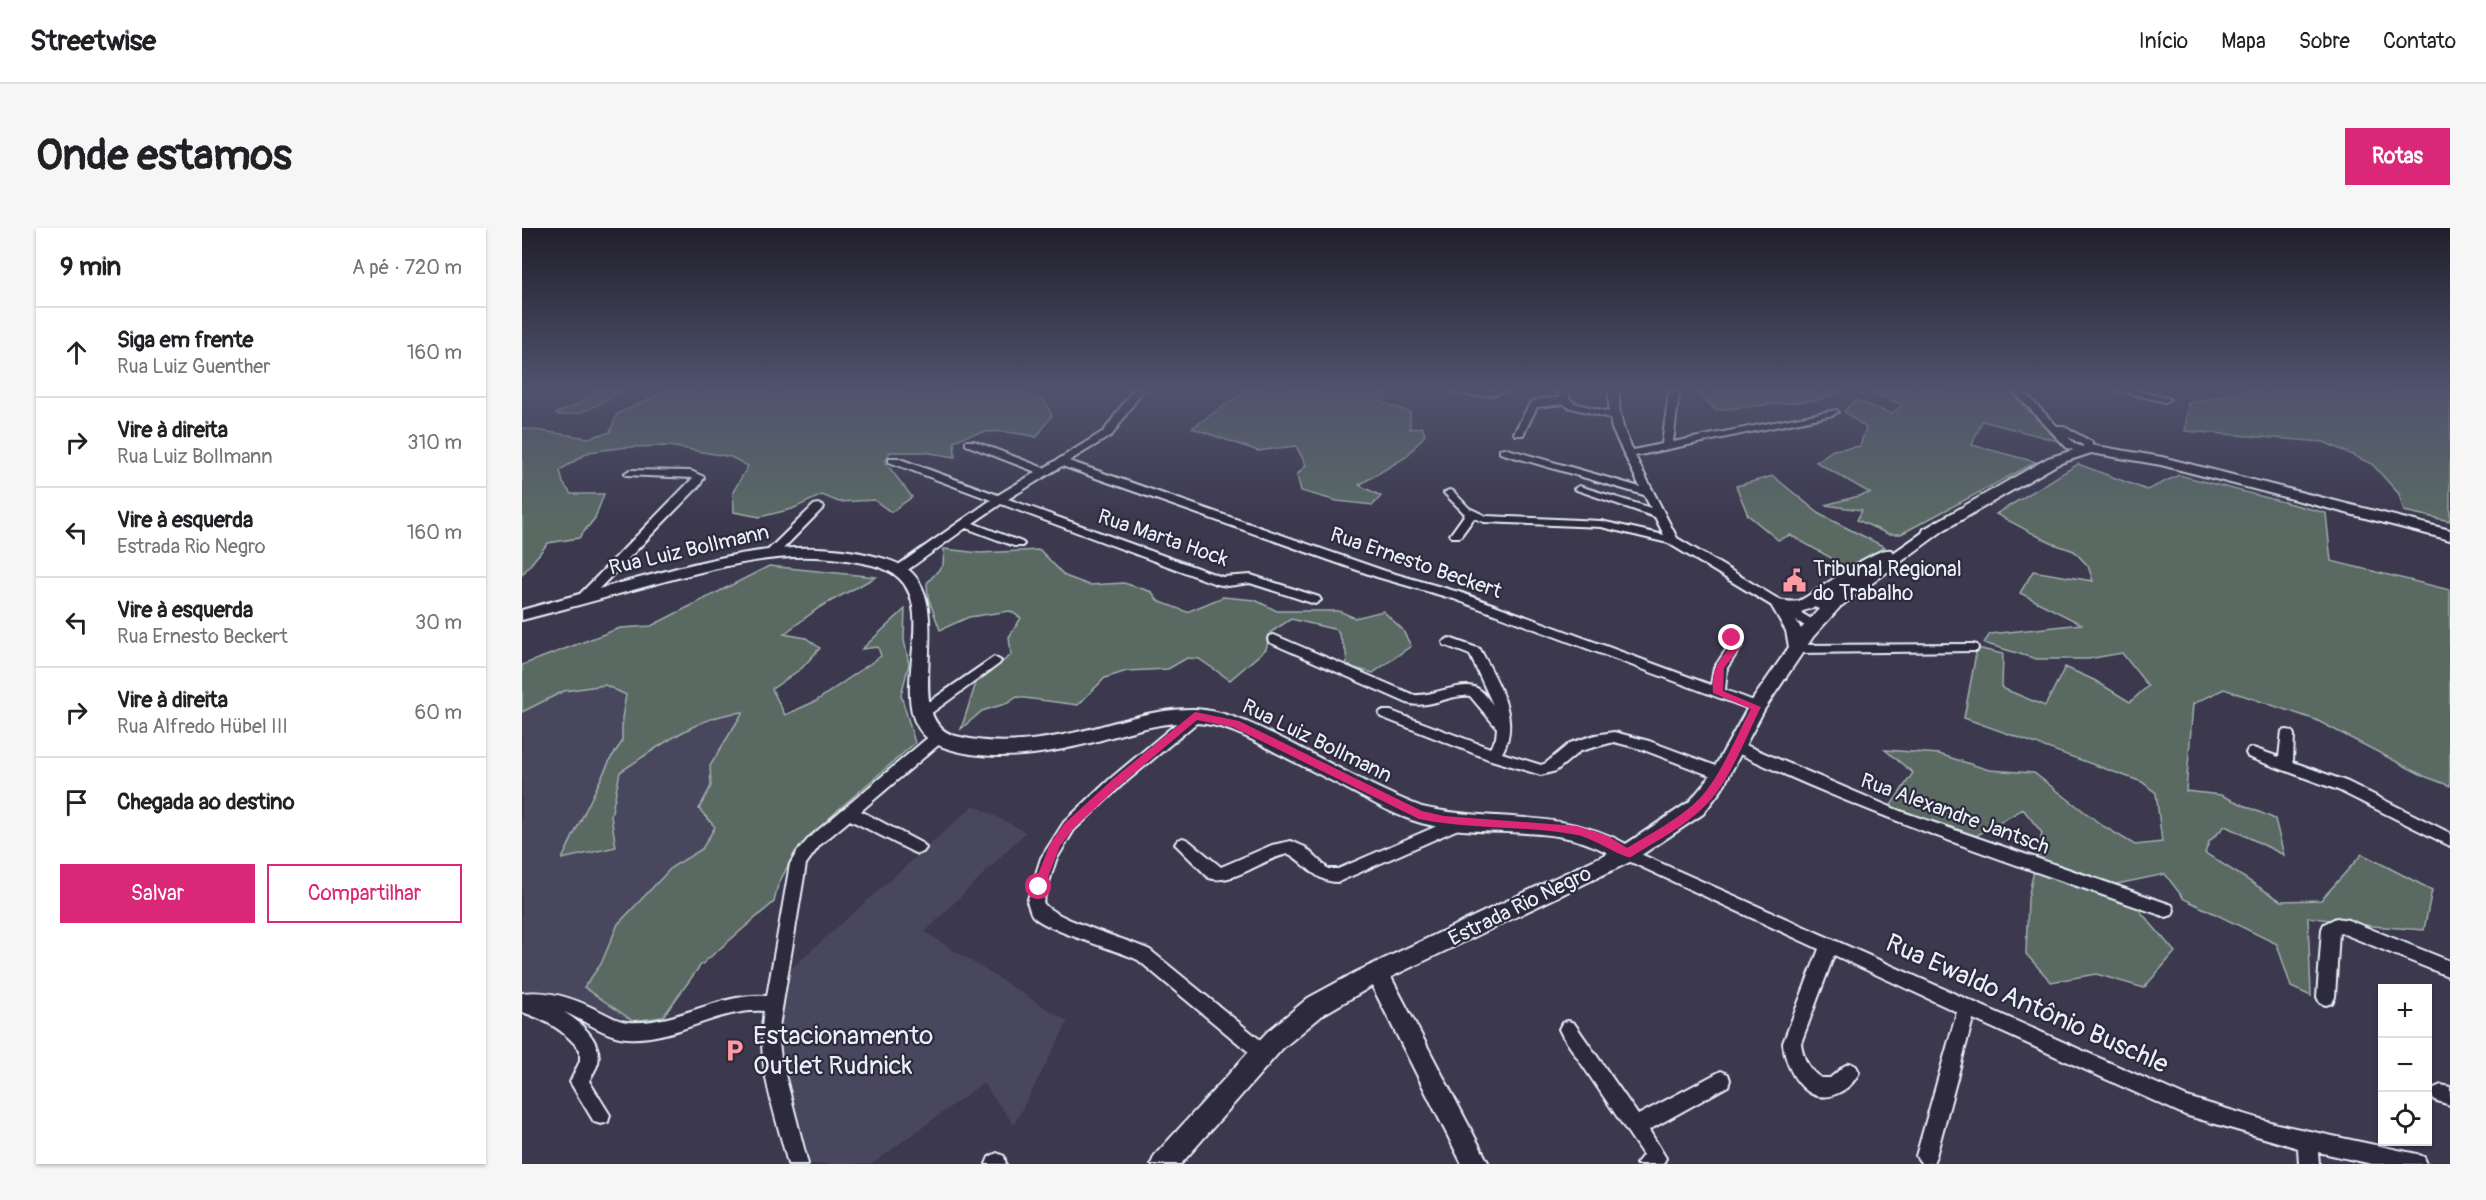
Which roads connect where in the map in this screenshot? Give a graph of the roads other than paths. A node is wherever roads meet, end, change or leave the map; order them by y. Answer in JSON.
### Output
{"nodes":[{"id":1,"x":1107,"y":434,"type":"edge"},
{"id":2,"x":1619,"y":434,"type":"edge"},
{"id":3,"x":1669,"y":434,"type":"edge"},
{"id":4,"x":1730,"y":434,"type":"edge"},
{"id":5,"x":2064,"y":434,"type":"edge"},
{"id":6,"x":970,"y":443,"type":"dead end"},
{"id":7,"x":2078,"y":444,"type":"junction"},
{"id":8,"x":1667,"y":447,"type":"junction"},
{"id":9,"x":1504,"y":451,"type":"dead end"},
{"id":10,"x":1629,"y":454,"type":"junction"},
{"id":11,"x":893,"y":460,"type":"dead end"},
{"id":12,"x":2162,"y":460,"type":"junction"},
{"id":13,"x":1061,"y":462,"type":"junction"},
{"id":14,"x":1045,"y":472,"type":"junction"},
{"id":15,"x":630,"y":473,"type":"dead end"},
{"id":16,"x":1578,"y":489,"type":"dead end"},
{"id":17,"x":1647,"y":492,"type":"junction"},
{"id":18,"x":1449,"y":493,"type":"dead end"},
{"id":19,"x":1000,"y":499,"type":"junction"},
{"id":20,"x":818,"y":507,"type":"dead end"},
{"id":21,"x":1472,"y":514,"type":"junction"},
{"id":22,"x":1658,"y":514,"type":"junction"},
{"id":23,"x":965,"y":524,"type":"junction"},
{"id":24,"x":1938,"y":528,"type":"junction"},
{"id":25,"x":1455,"y":534,"type":"dead end"},
{"id":26,"x":2450,"y":535,"type":"edge"},
{"id":27,"x":1672,"y":540,"type":"junction"},
{"id":28,"x":1018,"y":544,"type":"dead end"},
{"id":29,"x":773,"y":552,"type":"junction"},
{"id":30,"x":898,"y":571,"type":"junction"},
{"id":31,"x":1838,"y":584,"type":"junction"},
{"id":32,"x":582,"y":599,"type":"junction"},
{"id":33,"x":1315,"y":600,"type":"dead end"},
{"id":34,"x":1779,"y":605,"type":"junction"},
{"id":35,"x":522,"y":615,"type":"edge"},
{"id":36,"x":1807,"y":632,"type":"junction"},
{"id":37,"x":1732,"y":638,"type":"dead end"},
{"id":38,"x":1274,"y":639,"type":"dead end"},
{"id":39,"x":1449,"y":642,"type":"dead end"},
{"id":40,"x":1972,"y":648,"type":"dead end"},
{"id":41,"x":994,"y":661,"type":"dead end"},
{"id":42,"x":1718,"y":693,"type":"junction"},
{"id":43,"x":1756,"y":707,"type":"junction"},
{"id":44,"x":921,"y":714,"type":"junction"},
{"id":45,"x":1386,"y":714,"type":"dead end"},
{"id":46,"x":1195,"y":716,"type":"junction"},
{"id":47,"x":1504,"y":728,"type":"junction"},
{"id":48,"x":2287,"y":735,"type":"dead end"},
{"id":49,"x":937,"y":738,"type":"junction"},
{"id":50,"x":1736,"y":746,"type":"junction"},
{"id":51,"x":2253,"y":753,"type":"dead end"},
{"id":52,"x":1493,"y":755,"type":"junction"},
{"id":53,"x":2286,"y":763,"type":"junction"},
{"id":54,"x":1722,"y":774,"type":"junction"},
{"id":55,"x":849,"y":812,"type":"junction"},
{"id":56,"x":1460,"y":822,"type":"junction"},
{"id":57,"x":2447,"y":833,"type":"edge"},
{"id":58,"x":1183,"y":844,"type":"dead end"},
{"id":59,"x":918,"y":848,"type":"dead end"},
{"id":60,"x":1627,"y":854,"type":"junction"},
{"id":61,"x":2166,"y":910,"type":"dead end"},
{"id":62,"x":1828,"y":945,"type":"junction"},
{"id":63,"x":2450,"y":969,"type":"edge"},
{"id":64,"x":1377,"y":972,"type":"junction"},
{"id":65,"x":2326,"y":997,"type":"dead end"},
{"id":66,"x":522,"y":1003,"type":"edge"},
{"id":67,"x":772,"y":1004,"type":"junction"},
{"id":68,"x":1967,"y":1007,"type":"junction"},
{"id":69,"x":1568,"y":1029,"type":"dead end"},
{"id":70,"x":1263,"y":1053,"type":"junction"},
{"id":71,"x":1850,"y":1072,"type":"dead end"},
{"id":72,"x":1721,"y":1080,"type":"dead end"},
{"id":73,"x":601,"y":1115,"type":"dead end"},
{"id":74,"x":1636,"y":1127,"type":"junction"},
{"id":75,"x":2307,"y":1140,"type":"junction"},
{"id":76,"x":1926,"y":1156,"type":"dead end"},
{"id":77,"x":1651,"y":1161,"type":"edge"},
{"id":78,"x":794,"y":1162,"type":"edge"},
{"id":79,"x":1164,"y":1164,"type":"edge"},
{"id":80,"x":1476,"y":1164,"type":"edge"},
{"id":81,"x":2309,"y":1164,"type":"edge"},
{"id":82,"x":2417,"y":1164,"type":"edge"}],
"edges":[{"from":1,"to":13,"type":"street"},
{"from":2,"to":10,"type":"street"},
{"from":3,"to":8,"type":"street"},
{"from":4,"to":8,"type":"street"},
{"from":5,"to":7,"type":"street"},
{"from":6,"to":14,"type":"street"},
{"from":7,"to":12,"type":"main road"},
{"from":7,"to":12,"type":"main road"},
{"from":7,"to":24,"type":"main road"},
{"from":8,"to":10,"type":"street"},
{"from":9,"to":17,"type":"street"},
{"from":10,"to":17,"type":"street"},
{"from":11,"to":19,"type":"street","name":"Rua Marta Hock"},
{"from":12,"to":26,"type":"main road"},
{"from":13,"to":14,"type":"street"},
{"from":13,"to":42,"type":"street","name":"Rua Ernesto Beckert"},
{"from":14,"to":19,"type":"street"},
{"from":15,"to":32,"type":"street"},
{"from":16,"to":22,"type":"street"},
{"from":17,"to":22,"type":"street"},
{"from":18,"to":21,"type":"street"},
{"from":19,"to":23,"type":"street"},
{"from":19,"to":33,"type":"street","name":"Rua Marta Hock"},
{"from":20,"to":29,"type":"street"},
{"from":21,"to":25,"type":"street"},
{"from":21,"to":27,"type":"street"},
{"from":22,"to":27,"type":"street"},
{"from":23,"to":28,"type":"street"},
{"from":23,"to":30,"type":"street"},
{"from":24,"to":31,"type":"main road"},
{"from":24,"to":36,"type":"main road"},
{"from":27,"to":34,"type":"street"},
{"from":29,"to":30,"type":"main road","name":"Rua Luiz Bollmann"},
{"from":29,"to":32,"type":"main road","name":"Rua Luiz Bollmann"},
{"from":30,"to":44,"type":"main road"},
{"from":31,"to":34,"type":"main road"},
{"from":31,"to":36,"type":"main road"},
{"from":32,"to":35,"type":"main road","name":"Rua Luiz Bollmann"},
{"from":34,"to":36,"type":"street"},
{"from":34,"to":36,"type":"main road"},
{"from":36,"to":40,"type":"street"},
{"from":36,"to":43,"type":"main road","name":"Estrada Rio Negro"},
{"from":37,"to":42,"type":"street"},
{"from":38,"to":47,"type":"street"},
{"from":39,"to":47,"type":"street"},
{"from":41,"to":44,"type":"street"},
{"from":42,"to":43,"type":"street","name":"Rua Ernesto Beckert"},
{"from":43,"to":50,"type":"main road","name":"Estrada Rio Negro"},
{"from":44,"to":49,"type":"main road"},
{"from":45,"to":52,"type":"street"},
{"from":46,"to":49,"type":"main road","name":"Rua Luiz Bollmann"},
{"from":46,"to":56,"type":"main road","name":"Rua Luiz Bollmann"},
{"from":46,"to":70,"type":"street"},
{"from":47,"to":52,"type":"street"},
{"from":48,"to":53,"type":"street"},
{"from":49,"to":55,"type":"street"},
{"from":50,"to":54,"type":"main road","name":"Estrada Rio Negro"},
{"from":50,"to":61,"type":"street","name":"Rua Alexandre Jantsch"},
{"from":51,"to":53,"type":"street"},
{"from":52,"to":54,"type":"street"},
{"from":53,"to":57,"type":"street"},
{"from":54,"to":60,"type":"main road","name":"Estrada Rio Negro"},
{"from":55,"to":59,"type":"street"},
{"from":55,"to":67,"type":"street"},
{"from":56,"to":58,"type":"street"},
{"from":56,"to":60,"type":"main road","name":"Rua Luiz Bollmann"},
{"from":60,"to":62,"type":"street","name":"Rua Ewaldo Antônio Buschle"},
{"from":60,"to":64,"type":"main road","name":"Estrada Rio Negro"},
{"from":62,"to":68,"type":"street","name":"Rua Ewaldo Antônio Buschle"},
{"from":62,"to":71,"type":"street"},
{"from":63,"to":65,"type":"street"},
{"from":64,"to":70,"type":"main road","name":"Estrada Rio Negro"},
{"from":64,"to":80,"type":"main road"},
{"from":66,"to":67,"type":"street"},
{"from":66,"to":73,"type":"street"},
{"from":67,"to":78,"type":"street"},
{"from":68,"to":75,"type":"street","name":"Rua Ewaldo Antônio Buschle"},
{"from":68,"to":76,"type":"street"},
{"from":69,"to":74,"type":"street"},
{"from":70,"to":79,"type":"main road","name":"Estrada Rio Negro"},
{"from":72,"to":74,"type":"street"},
{"from":74,"to":77,"type":"street"},
{"from":75,"to":81,"type":"street"},
{"from":75,"to":82,"type":"street","name":"Rua Ewaldo Antônio Buschle"}]}
